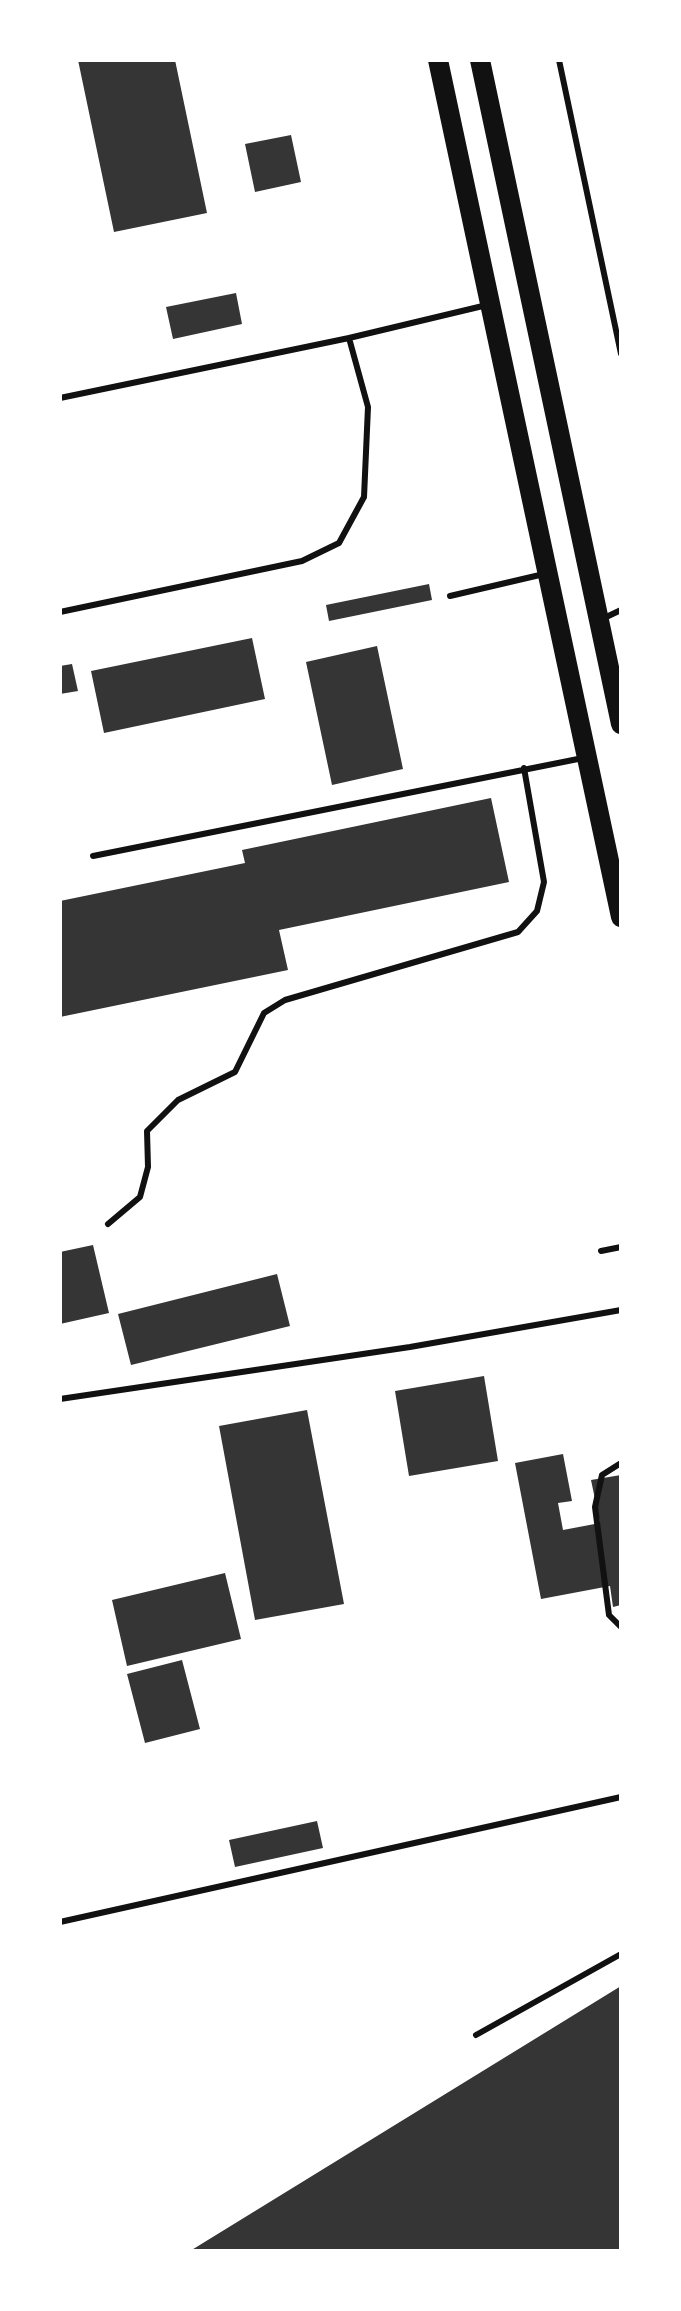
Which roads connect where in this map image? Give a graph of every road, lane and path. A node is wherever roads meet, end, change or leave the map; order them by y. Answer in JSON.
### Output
{"nodes":[{"id":1,"x":438,"y":60,"type":"edge"},
{"id":2,"x":480,"y":60,"type":"edge"},
{"id":3,"x":559,"y":60,"type":"edge"},
{"id":4,"x":490,"y":304,"type":"junction"},
{"id":5,"x":349,"y":338,"type":"junction"},
{"id":6,"x":621,"y":354,"type":"edge"},
{"id":7,"x":60,"y":398,"type":"edge"},
{"id":8,"x":548,"y":573,"type":"junction"},
{"id":9,"x":450,"y":596,"type":"dead end"},
{"id":10,"x":621,"y":610,"type":"edge"},
{"id":11,"x":60,"y":612,"type":"edge"},
{"id":12,"x":599,"y":621,"type":"junction"},
{"id":13,"x":621,"y":724,"type":"edge"},
{"id":14,"x":587,"y":757,"type":"junction"},
{"id":15,"x":524,"y":768,"type":"junction"},
{"id":16,"x":93,"y":856,"type":"dead end"},
{"id":17,"x":621,"y":917,"type":"edge"},
{"id":18,"x":108,"y":1224,"type":"dead end"},
{"id":19,"x":621,"y":1247,"type":"edge"},
{"id":20,"x":601,"y":1251,"type":"dead end"},
{"id":21,"x":621,"y":1310,"type":"edge"},
{"id":22,"x":60,"y":1399,"type":"edge"},
{"id":23,"x":621,"y":1463,"type":"edge"},
{"id":24,"x":621,"y":1627,"type":"edge"},
{"id":25,"x":621,"y":1797,"type":"edge"},
{"id":26,"x":60,"y":1922,"type":"edge"},
{"id":27,"x":621,"y":1954,"type":"edge"},
{"id":28,"x":476,"y":2035,"type":"dead end"}],
"edges":[{"from":1,"to":4,"type":"main road"},
{"from":2,"to":12,"type":"main road"},
{"from":3,"to":6,"type":"lane"},
{"from":4,"to":5,"type":"lane"},
{"from":4,"to":8,"type":"main road"},
{"from":5,"to":7,"type":"lane"},
{"from":5,"to":11,"type":"lane"},
{"from":8,"to":9,"type":"lane"},
{"from":8,"to":14,"type":"main road"},
{"from":10,"to":12,"type":"lane"},
{"from":12,"to":13,"type":"main road"},
{"from":14,"to":15,"type":"lane"},
{"from":14,"to":17,"type":"main road"},
{"from":15,"to":16,"type":"lane"},
{"from":15,"to":18,"type":"lane"},
{"from":19,"to":20,"type":"lane"},
{"from":21,"to":22,"type":"lane"},
{"from":23,"to":24,"type":"lane"},
{"from":25,"to":26,"type":"lane"},
{"from":27,"to":28,"type":"lane"}]}
